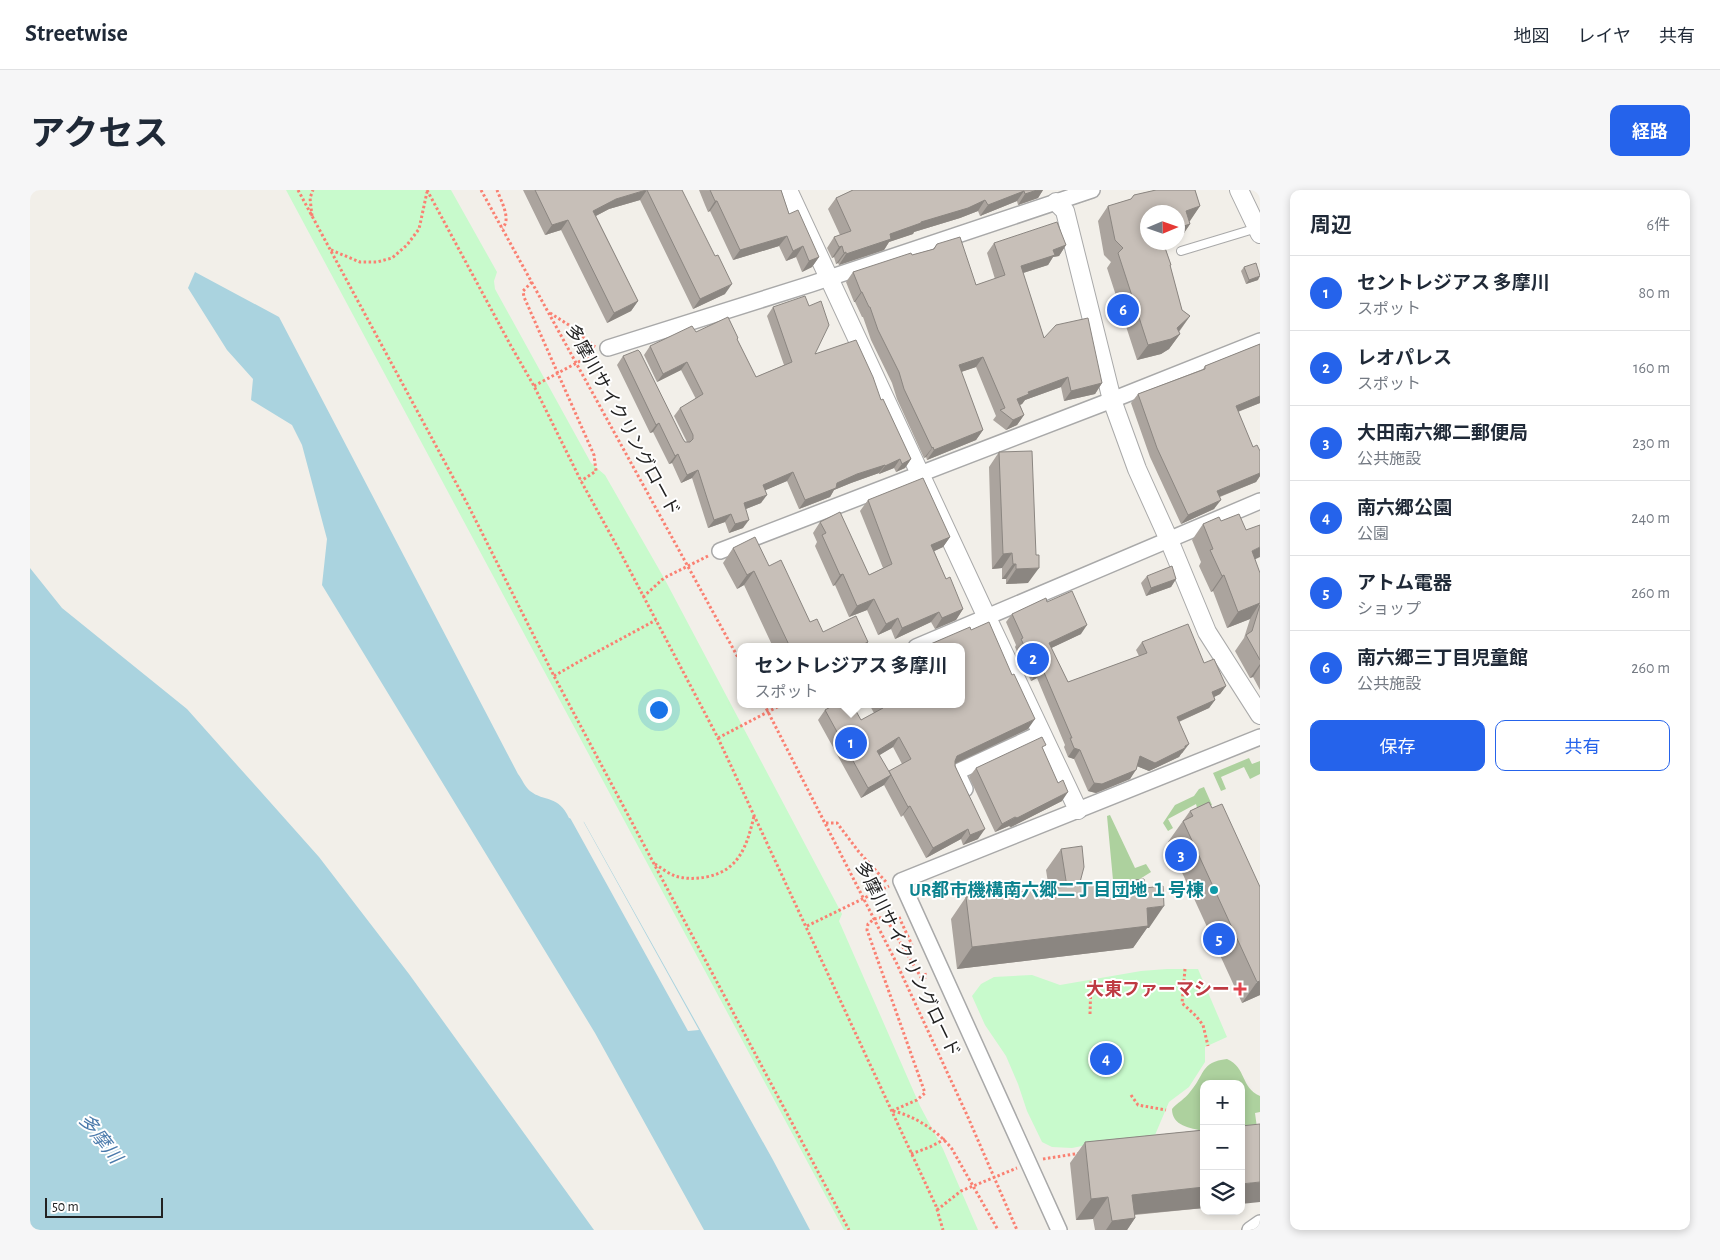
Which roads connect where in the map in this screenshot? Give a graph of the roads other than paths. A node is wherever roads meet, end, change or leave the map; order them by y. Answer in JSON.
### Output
{"nodes":[{"id":1,"x":788,"y":190,"type":"edge"},
{"id":2,"x":1092,"y":190,"type":"edge"},
{"id":3,"x":1239,"y":190,"type":"edge"},
{"id":4,"x":1051,"y":196,"type":"edge"},
{"id":5,"x":1258,"y":231,"type":"edge"},
{"id":6,"x":1182,"y":251,"type":"dead end"},
{"id":7,"x":829,"y":278,"type":"junction"},
{"id":8,"x":1260,"y":341,"type":"edge"},
{"id":9,"x":600,"y":350,"type":"road end"},
{"id":10,"x":1112,"y":400,"type":"junction"},
{"id":11,"x":920,"y":473,"type":"junction"},
{"id":12,"x":1260,"y":501,"type":"edge"},
{"id":13,"x":1169,"y":540,"type":"junction"},
{"id":14,"x":714,"y":554,"type":"road end"},
{"id":15,"x":987,"y":616,"type":"junction"},
{"id":16,"x":925,"y":643,"type":"edge"},
{"id":17,"x":1260,"y":716,"type":"edge"},
{"id":18,"x":1041,"y":733,"type":"junction"},
{"id":19,"x":1260,"y":737,"type":"edge"},
{"id":20,"x":972,"y":804,"type":"edge"},
{"id":21,"x":1078,"y":810,"type":"junction"},
{"id":22,"x":983,"y":829,"type":"edge"},
{"id":23,"x":991,"y":845,"type":"junction"},
{"id":24,"x":1260,"y":1223,"type":"edge"},
{"id":25,"x":1059,"y":1230,"type":"edge"},
{"id":26,"x":1250,"y":1230,"type":"edge"}],
"edges":[{"from":1,"to":7,"type":"street"},
{"from":2,"to":4,"type":"street"},
{"from":3,"to":5,"type":"street"},
{"from":4,"to":7,"type":"street"},
{"from":4,"to":10,"type":"street"},
{"from":5,"to":6,"type":"lane"},
{"from":7,"to":9,"type":"street"},
{"from":7,"to":11,"type":"street"},
{"from":8,"to":10,"type":"street"},
{"from":10,"to":11,"type":"street"},
{"from":10,"to":13,"type":"street"},
{"from":11,"to":14,"type":"street"},
{"from":11,"to":15,"type":"street"},
{"from":12,"to":13,"type":"street"},
{"from":13,"to":15,"type":"street"},
{"from":13,"to":17,"type":"street"},
{"from":15,"to":16,"type":"street"},
{"from":15,"to":18,"type":"street"},
{"from":18,"to":20,"type":"street"},
{"from":18,"to":21,"type":"street"},
{"from":19,"to":21,"type":"street"},
{"from":21,"to":23,"type":"street"},
{"from":22,"to":23,"type":"street"},
{"from":23,"to":25,"type":"street"},
{"from":24,"to":26,"type":"street"}]}
